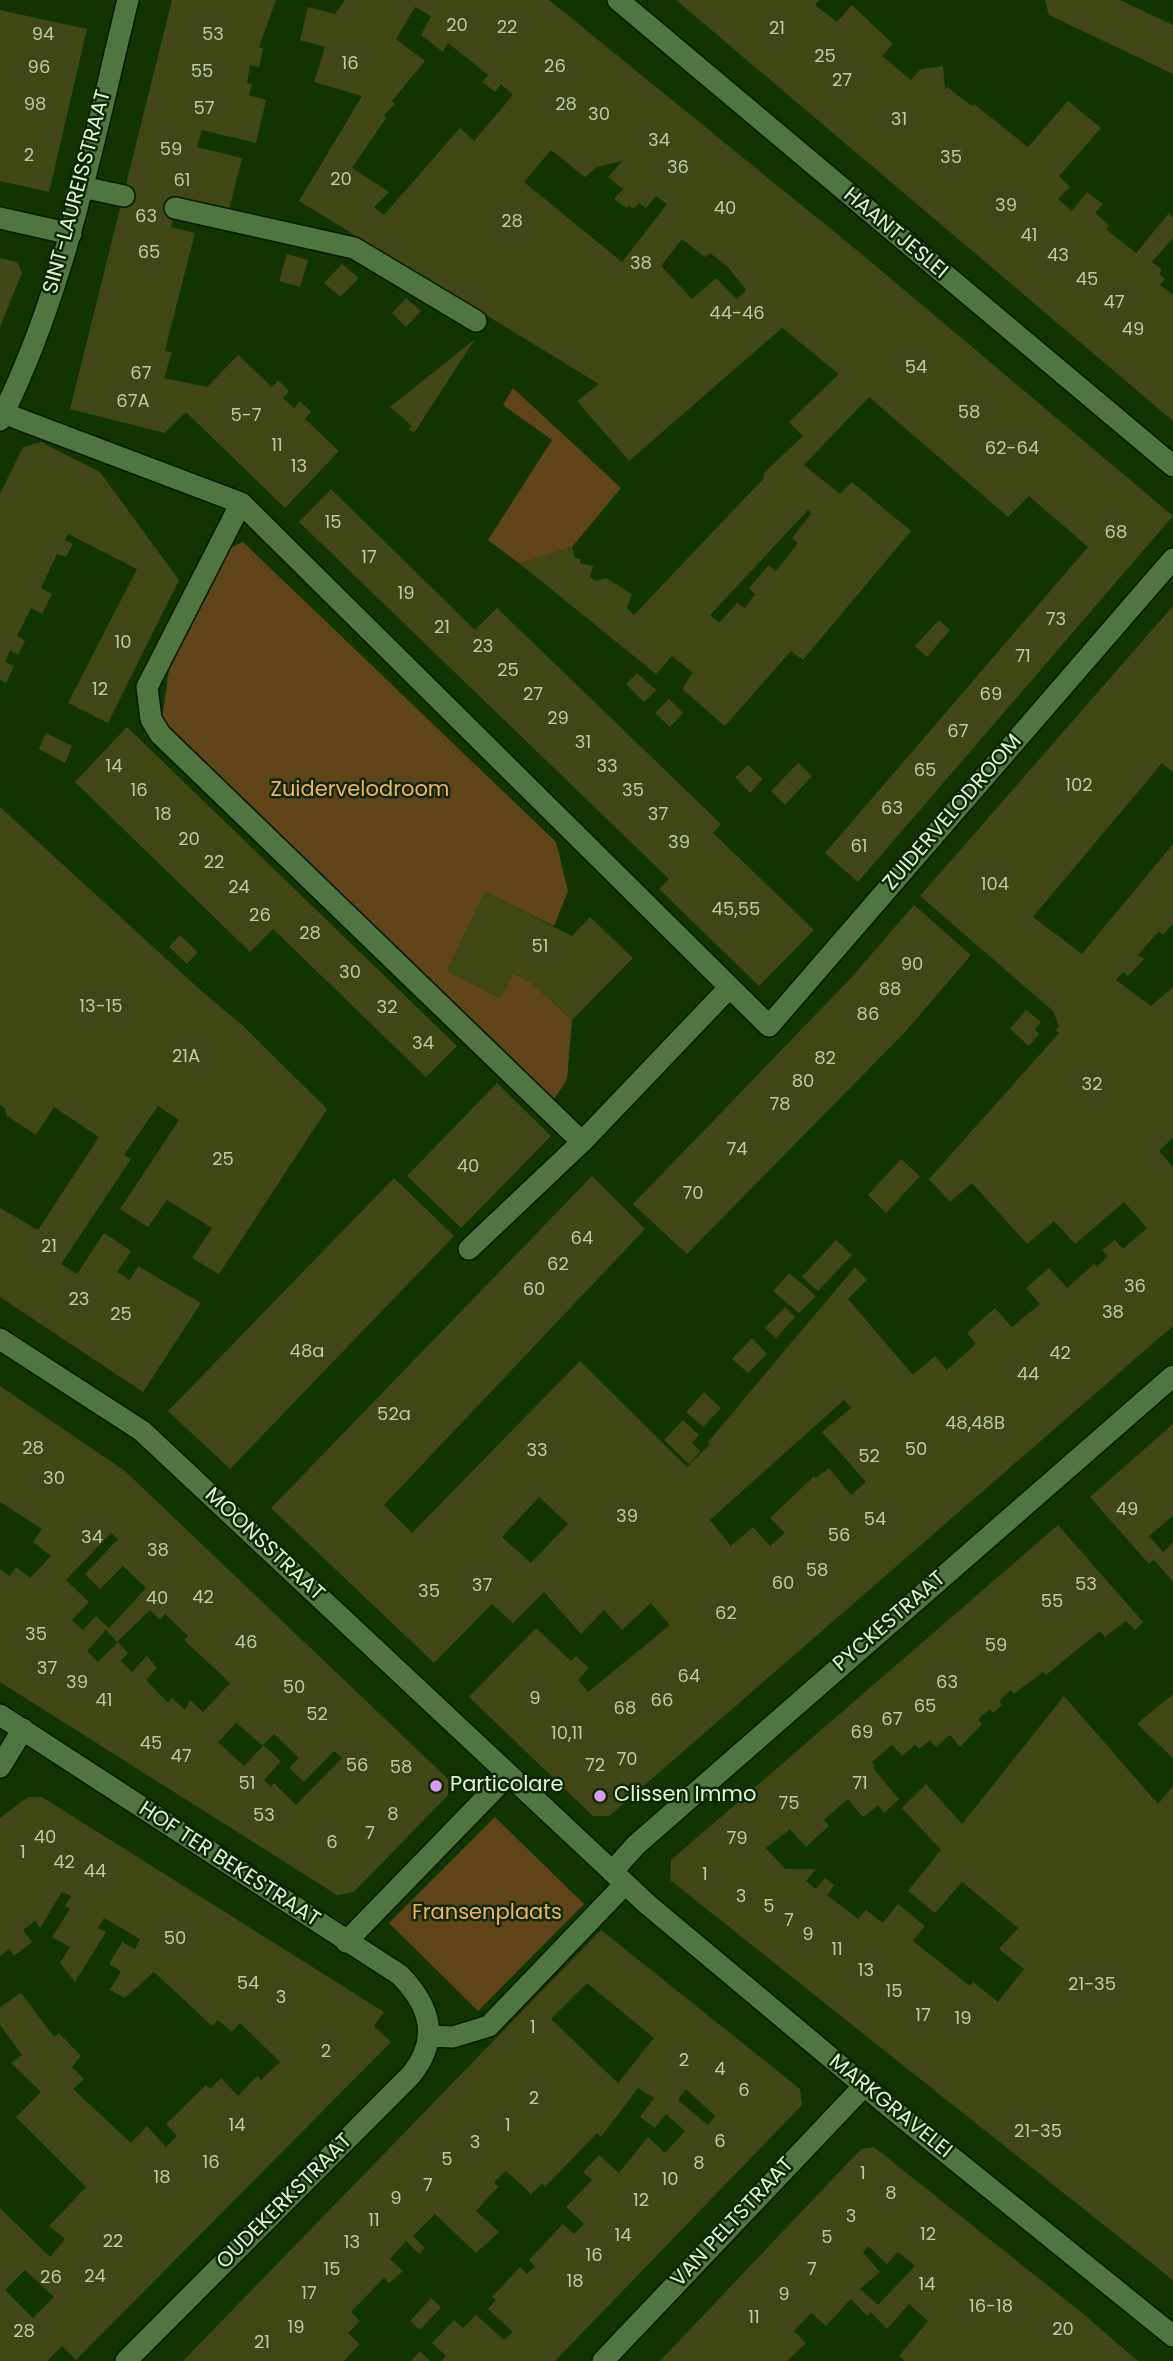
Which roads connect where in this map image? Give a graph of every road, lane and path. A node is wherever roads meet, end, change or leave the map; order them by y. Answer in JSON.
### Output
{"nodes":[{"id":1,"x":128,"y":0,"type":"edge"},
{"id":2,"x":618,"y":0,"type":"edge"},
{"id":3,"x":82,"y":187,"type":"junction"},
{"id":4,"x":124,"y":197,"type":"dead end"},
{"id":5,"x":175,"y":208,"type":"dead end"},
{"id":6,"x":0,"y":218,"type":"edge"},
{"id":7,"x":71,"y":234,"type":"junction"},
{"id":8,"x":476,"y":321,"type":"dead end"},
{"id":9,"x":2,"y":416,"type":"edge"},
{"id":10,"x":1173,"y":466,"type":"edge"},
{"id":11,"x":241,"y":503,"type":"junction"},
{"id":12,"x":1173,"y":559,"type":"edge"},
{"id":13,"x":729,"y":988,"type":"junction"},
{"id":14,"x":582,"y":1142,"type":"junction"},
{"id":15,"x":469,"y":1249,"type":"dead end"},
{"id":16,"x":0,"y":1339,"type":"edge"},
{"id":17,"x":1173,"y":1376,"type":"edge"},
{"id":18,"x":0,"y":1715,"type":"edge"},
{"id":19,"x":23,"y":1729,"type":"junction"},
{"id":20,"x":0,"y":1767,"type":"edge"},
{"id":21,"x":508,"y":1776,"type":"junction"},
{"id":22,"x":619,"y":1878,"type":"junction"},
{"id":23,"x":346,"y":1942,"type":"junction"},
{"id":24,"x":429,"y":2036,"type":"junction"},
{"id":25,"x":864,"y":2086,"type":"junction"},
{"id":26,"x":1173,"y":2336,"type":"edge"},
{"id":27,"x":126,"y":2361,"type":"edge"},
{"id":28,"x":603,"y":2361,"type":"edge"}],
"edges":[{"from":1,"to":3,"type":"street","name":"SINT-LAUREISSTRAAT"},
{"from":2,"to":10,"type":"street","name":"HAANTJESLEI"},
{"from":3,"to":4,"type":"street"},
{"from":3,"to":7,"type":"street","name":"SINT-LAUREISSTRAAT"},
{"from":5,"to":8,"type":"street"},
{"from":6,"to":7,"type":"street"},
{"from":7,"to":9,"type":"street","name":"SINT-LAUREISSTRAAT"},
{"from":9,"to":11,"type":"street","name":"ZUIDERVELODROOM"},
{"from":11,"to":13,"type":"street","name":"ZUIDERVELODROOM"},
{"from":11,"to":14,"type":"street"},
{"from":12,"to":13,"type":"street","name":"ZUIDERVELODROOM"},
{"from":13,"to":14,"type":"street"},
{"from":14,"to":15,"type":"street"},
{"from":16,"to":21,"type":"street","name":"MOONSSTRAAT"},
{"from":17,"to":22,"type":"street","name":"PYCKESTRAAT"},
{"from":18,"to":19,"type":"street","name":"HOF TER BEKESTRAAT"},
{"from":19,"to":20,"type":"street"},
{"from":19,"to":23,"type":"street","name":"HOF TER BEKESTRAAT"},
{"from":21,"to":22,"type":"street"},
{"from":21,"to":23,"type":"street"},
{"from":22,"to":24,"type":"street"},
{"from":22,"to":25,"type":"street","name":"MARKGRAVELEI"},
{"from":23,"to":24,"type":"street","name":"HOF TER BEKESTRAAT"},
{"from":24,"to":27,"type":"street","name":"OUDEKERKSTRAAT"},
{"from":25,"to":26,"type":"street","name":"MARKGRAVELEI"},
{"from":25,"to":28,"type":"street","name":"VAN PELTSTRAAT"}]}
